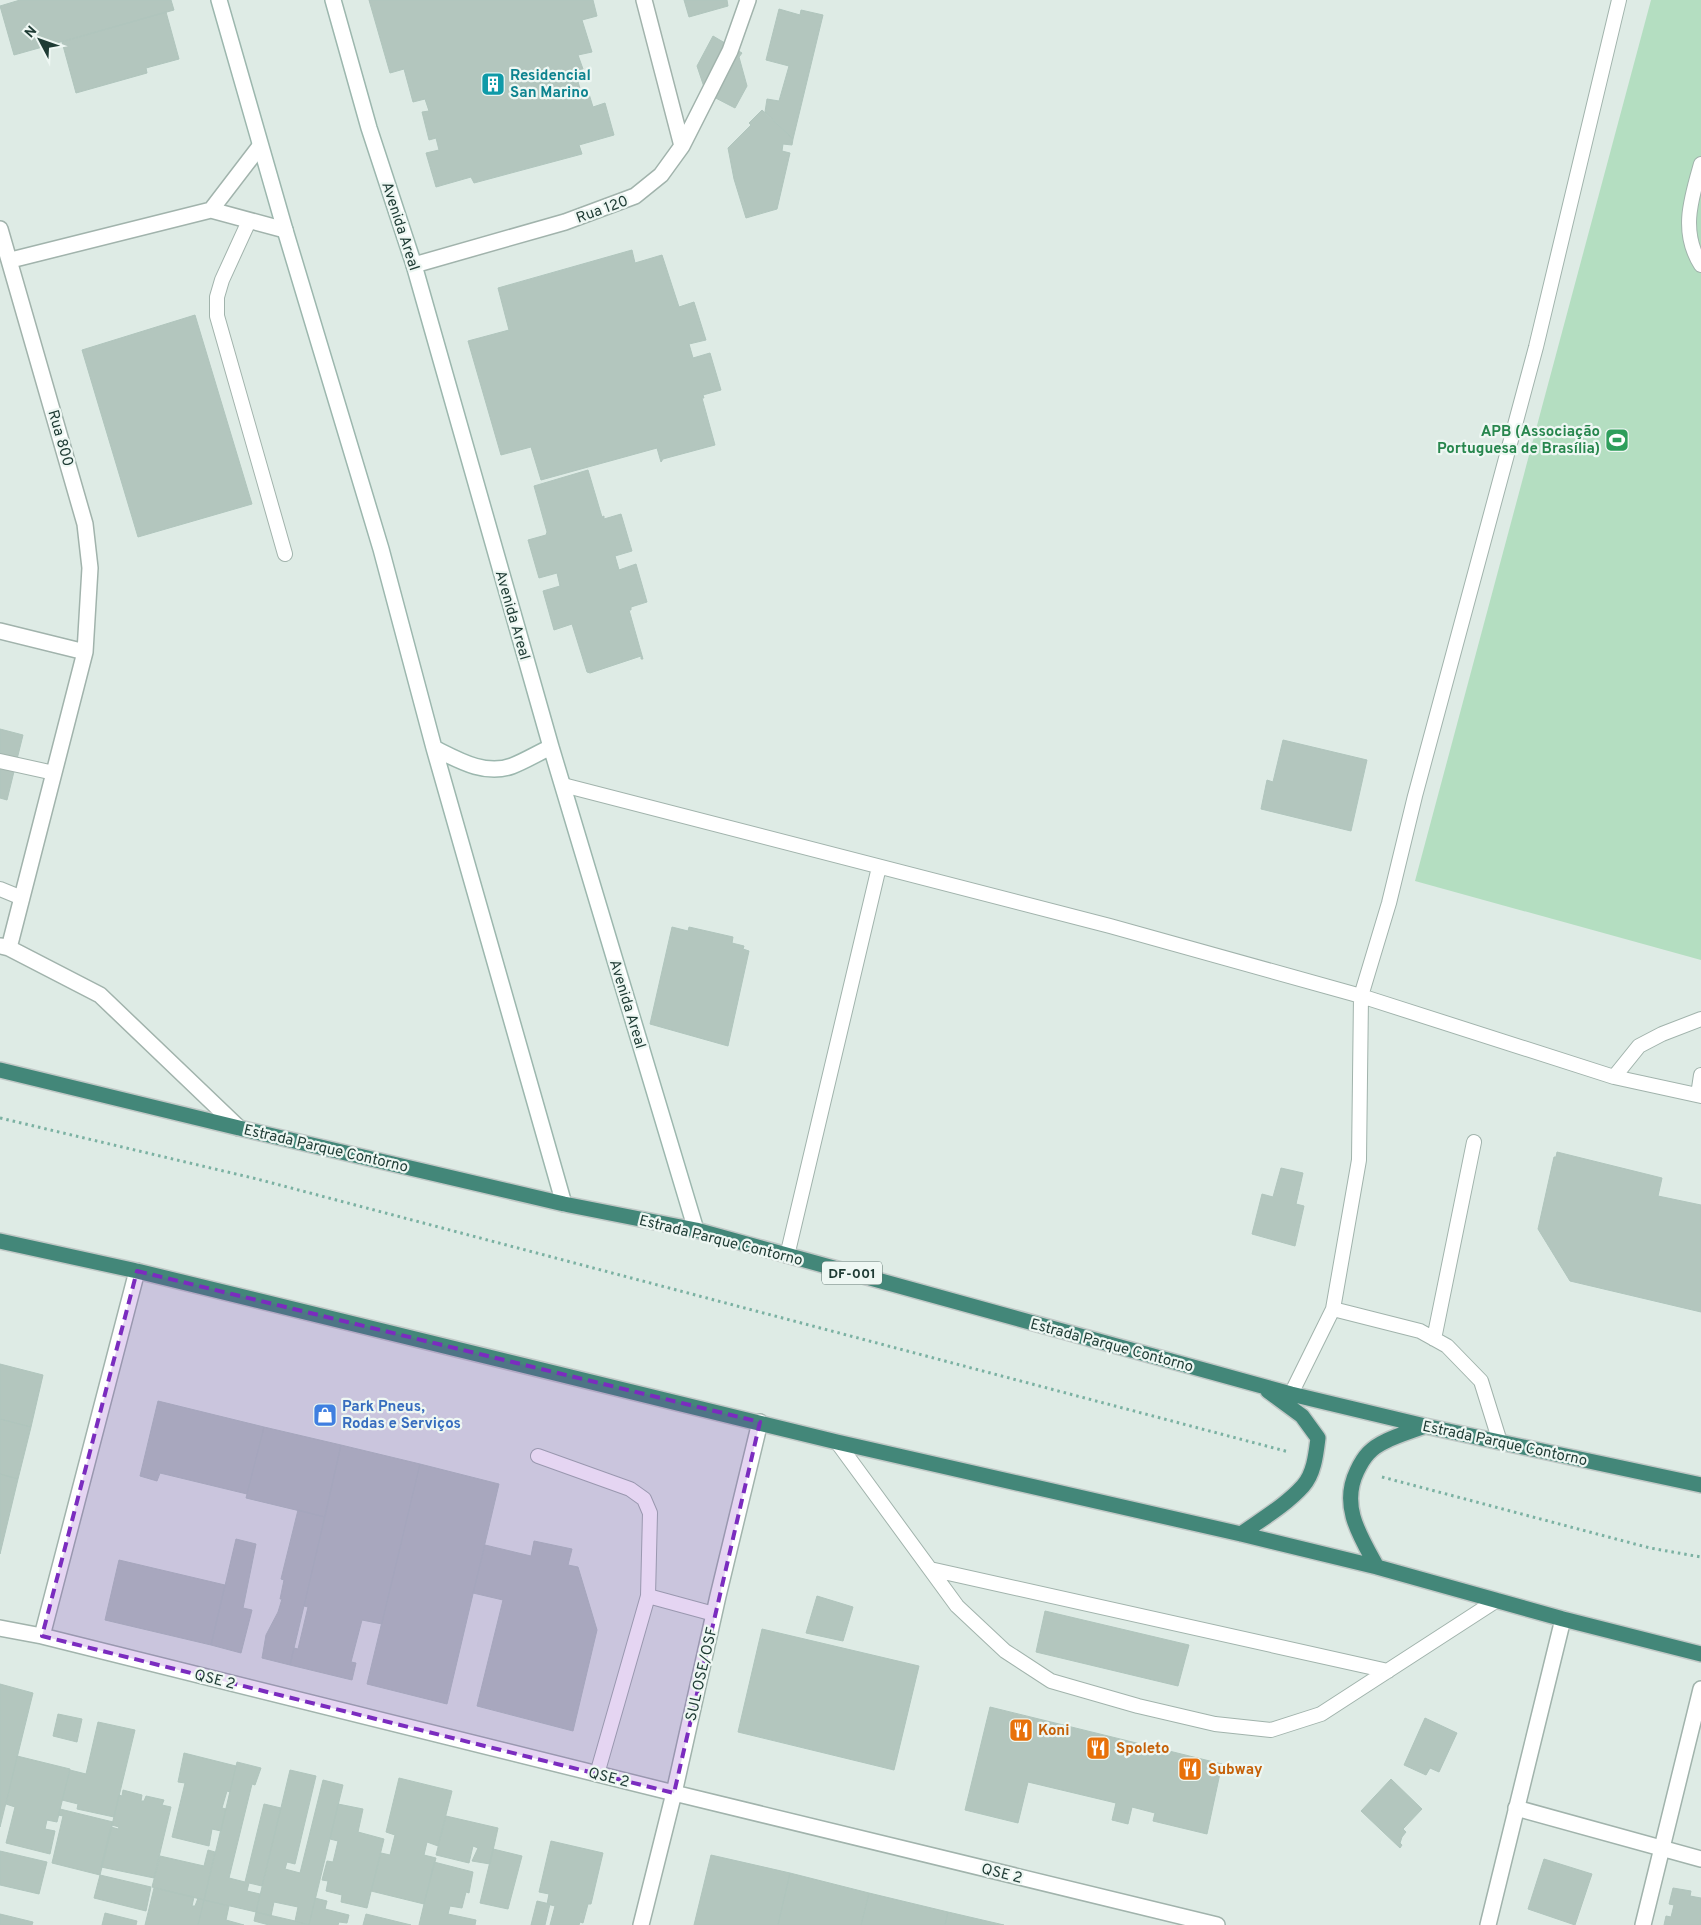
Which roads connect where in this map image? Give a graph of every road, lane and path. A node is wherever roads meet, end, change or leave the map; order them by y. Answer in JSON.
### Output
{"nodes":[{"id":1,"x":219,"y":0,"type":"edge"},
{"id":2,"x":333,"y":0,"type":"edge"},
{"id":3,"x":644,"y":0,"type":"edge"},
{"id":4,"x":748,"y":0,"type":"edge"},
{"id":5,"x":1619,"y":0,"type":"edge"},
{"id":6,"x":260,"y":146,"type":"junction"},
{"id":7,"x":682,"y":146,"type":"junction"},
{"id":8,"x":1701,"y":164,"type":"edge"},
{"id":9,"x":211,"y":210,"type":"junction"},
{"id":10,"x":249,"y":221,"type":"junction"},
{"id":11,"x":0,"y":228,"type":"edge"},
{"id":12,"x":285,"y":230,"type":"junction"},
{"id":13,"x":11,"y":260,"type":"junction"},
{"id":14,"x":414,"y":265,"type":"junction"},
{"id":15,"x":1701,"y":265,"type":"edge"},
{"id":16,"x":285,"y":554,"type":"dead end"},
{"id":17,"x":0,"y":631,"type":"edge"},
{"id":18,"x":85,"y":652,"type":"junction"},
{"id":19,"x":551,"y":747,"type":"junction"},
{"id":20,"x":434,"y":748,"type":"junction"},
{"id":21,"x":0,"y":761,"type":"edge"},
{"id":22,"x":54,"y":773,"type":"junction"},
{"id":23,"x":563,"y":785,"type":"junction"},
{"id":24,"x":879,"y":867,"type":"junction"},
{"id":25,"x":0,"y":890,"type":"edge"},
{"id":26,"x":22,"y":898,"type":"junction"},
{"id":27,"x":5,"y":947,"type":"edge"},
{"id":28,"x":1361,"y":996,"type":"junction"},
{"id":29,"x":1701,"y":1019,"type":"edge"},
{"id":30,"x":0,"y":1070,"type":"edge"},
{"id":31,"x":1701,"y":1075,"type":"edge"},
{"id":32,"x":1614,"y":1077,"type":"junction"},
{"id":33,"x":1700,"y":1096,"type":"edge"},
{"id":34,"x":0,"y":1118,"type":"edge"},
{"id":35,"x":239,"y":1128,"type":"junction"},
{"id":36,"x":1474,"y":1142,"type":"dead end"},
{"id":37,"x":564,"y":1204,"type":"junction"},
{"id":38,"x":696,"y":1230,"type":"junction"},
{"id":39,"x":0,"y":1241,"type":"edge"},
{"id":40,"x":787,"y":1256,"type":"junction"},
{"id":41,"x":137,"y":1271,"type":"junction"},
{"id":42,"x":1333,"y":1309,"type":"junction"},
{"id":43,"x":1434,"y":1339,"type":"junction"},
{"id":44,"x":1260,"y":1386,"type":"junction"},
{"id":45,"x":1291,"y":1394,"type":"junction"},
{"id":46,"x":760,"y":1422,"type":"junction"},
{"id":47,"x":1425,"y":1426,"type":"junction"},
{"id":48,"x":837,"y":1442,"type":"junction"},
{"id":49,"x":1500,"y":1442,"type":"junction"},
{"id":50,"x":538,"y":1456,"type":"dead end"},
{"id":51,"x":1315,"y":1459,"type":"junction"},
{"id":52,"x":1357,"y":1471,"type":"junction"},
{"id":53,"x":1701,"y":1485,"type":"edge"},
{"id":54,"x":1241,"y":1534,"type":"junction"},
{"id":55,"x":1701,"y":1557,"type":"edge"},
{"id":56,"x":1377,"y":1567,"type":"junction"},
{"id":57,"x":930,"y":1569,"type":"junction"},
{"id":58,"x":648,"y":1596,"type":"junction"},
{"id":59,"x":1497,"y":1600,"type":"junction"},
{"id":60,"x":714,"y":1614,"type":"junction"},
{"id":61,"x":1563,"y":1620,"type":"junction"},
{"id":62,"x":0,"y":1628,"type":"edge"},
{"id":63,"x":42,"y":1636,"type":"junction"},
{"id":64,"x":1701,"y":1654,"type":"edge"},
{"id":65,"x":1388,"y":1671,"type":"junction"},
{"id":66,"x":1701,"y":1689,"type":"edge"},
{"id":67,"x":597,"y":1774,"type":"junction"},
{"id":68,"x":674,"y":1793,"type":"junction"},
{"id":69,"x":1516,"y":1808,"type":"junction"},
{"id":70,"x":1661,"y":1849,"type":"junction"},
{"id":71,"x":1701,"y":1859,"type":"edge"},
{"id":72,"x":641,"y":1925,"type":"edge"},
{"id":73,"x":1217,"y":1925,"type":"edge"},
{"id":74,"x":1488,"y":1925,"type":"edge"},
{"id":75,"x":1643,"y":1925,"type":"edge"}],
"edges":[{"from":1,"to":6,"type":"street"},
{"from":2,"to":14,"type":"street","name":"Avenida Areal"},
{"from":3,"to":7,"type":"street"},
{"from":4,"to":7,"type":"street","name":"Rua 120"},
{"from":5,"to":28,"type":"lane"},
{"from":6,"to":9,"type":"street"},
{"from":6,"to":12,"type":"street"},
{"from":7,"to":14,"type":"street","name":"Rua 120"},
{"from":8,"to":15,"type":"lane"},
{"from":9,"to":10,"type":"street"},
{"from":9,"to":13,"type":"street"},
{"from":10,"to":12,"type":"street"},
{"from":10,"to":16,"type":"lane"},
{"from":11,"to":13,"type":"street","name":"Rua 800"},
{"from":12,"to":20,"type":"street"},
{"from":13,"to":18,"type":"street","name":"Rua 800"},
{"from":14,"to":19,"type":"street","name":"Avenida Areal"},
{"from":17,"to":18,"type":"street"},
{"from":18,"to":22,"type":"street","name":"Rua 800"},
{"from":19,"to":20,"type":"street"},
{"from":19,"to":23,"type":"street","name":"Avenida Areal"},
{"from":20,"to":37,"type":"street"},
{"from":21,"to":22,"type":"lane"},
{"from":22,"to":26,"type":"street","name":"Rua 800"},
{"from":23,"to":24,"type":"lane"},
{"from":23,"to":38,"type":"street","name":"Avenida Areal"},
{"from":24,"to":28,"type":"lane"},
{"from":24,"to":40,"type":"lane"},
{"from":25,"to":26,"type":"lane"},
{"from":26,"to":27,"type":"street","name":"Rua 800"},
{"from":27,"to":35,"type":"street"},
{"from":28,"to":32,"type":"lane"},
{"from":28,"to":42,"type":"lane"},
{"from":29,"to":32,"type":"lane"},
{"from":30,"to":35,"type":"highway","name":"Estrada Parque Contorno","number":"DF-001"},
{"from":31,"to":33,"type":"lane"},
{"from":32,"to":33,"type":"lane"},
{"from":34,"to":51,"type":"path"},
{"from":35,"to":37,"type":"highway","name":"Estrada Parque Contorno","number":"DF-001"},
{"from":36,"to":43,"type":"lane"},
{"from":37,"to":38,"type":"highway","name":"Estrada Parque Contorno","number":"DF-001"},
{"from":38,"to":40,"type":"highway","name":"Estrada Parque Contorno","number":"DF-001"},
{"from":39,"to":41,"type":"highway"},
{"from":40,"to":44,"type":"highway","name":"Estrada Parque Contorno","number":"DF-001"},
{"from":41,"to":46,"type":"highway"},
{"from":41,"to":63,"type":"street"},
{"from":42,"to":43,"type":"lane"},
{"from":42,"to":45,"type":"lane"},
{"from":43,"to":49,"type":"lane"},
{"from":44,"to":45,"type":"highway","name":"Estrada Parque Contorno","number":"DF-001"},
{"from":44,"to":51,"type":"highway"},
{"from":45,"to":47,"type":"highway","name":"Estrada Parque Contorno","number":"DF-001"},
{"from":46,"to":48,"type":"highway"},
{"from":46,"to":60,"type":"street","name":"SUL OSE/OSF"},
{"from":47,"to":49,"type":"highway","name":"Estrada Parque Contorno","number":"DF-001"},
{"from":47,"to":52,"type":"highway"},
{"from":48,"to":54,"type":"highway"},
{"from":48,"to":57,"type":"lane"},
{"from":49,"to":53,"type":"highway","name":"Estrada Parque Contorno","number":"DF-001"},
{"from":50,"to":58,"type":"lane"},
{"from":51,"to":54,"type":"highway"},
{"from":52,"to":55,"type":"path"},
{"from":52,"to":56,"type":"highway"},
{"from":54,"to":56,"type":"highway"},
{"from":56,"to":59,"type":"highway"},
{"from":57,"to":65,"type":"lane"},
{"from":57,"to":65,"type":"lane"},
{"from":58,"to":60,"type":"lane"},
{"from":58,"to":67,"type":"lane"},
{"from":59,"to":61,"type":"highway"},
{"from":59,"to":65,"type":"lane"},
{"from":60,"to":68,"type":"street","name":"SUL OSE/OSF"},
{"from":61,"to":64,"type":"highway"},
{"from":61,"to":69,"type":"street"},
{"from":62,"to":63,"type":"street","name":"QSE 2"},
{"from":63,"to":67,"type":"street","name":"QSE 2"},
{"from":66,"to":70,"type":"street"},
{"from":67,"to":68,"type":"street","name":"QSE 2"},
{"from":68,"to":72,"type":"street","name":"SUL OSE/OSF"},
{"from":68,"to":73,"type":"street","name":"QSE 2"},
{"from":69,"to":70,"type":"street"},
{"from":69,"to":74,"type":"street"},
{"from":70,"to":71,"type":"street"},
{"from":70,"to":75,"type":"street"}]}
